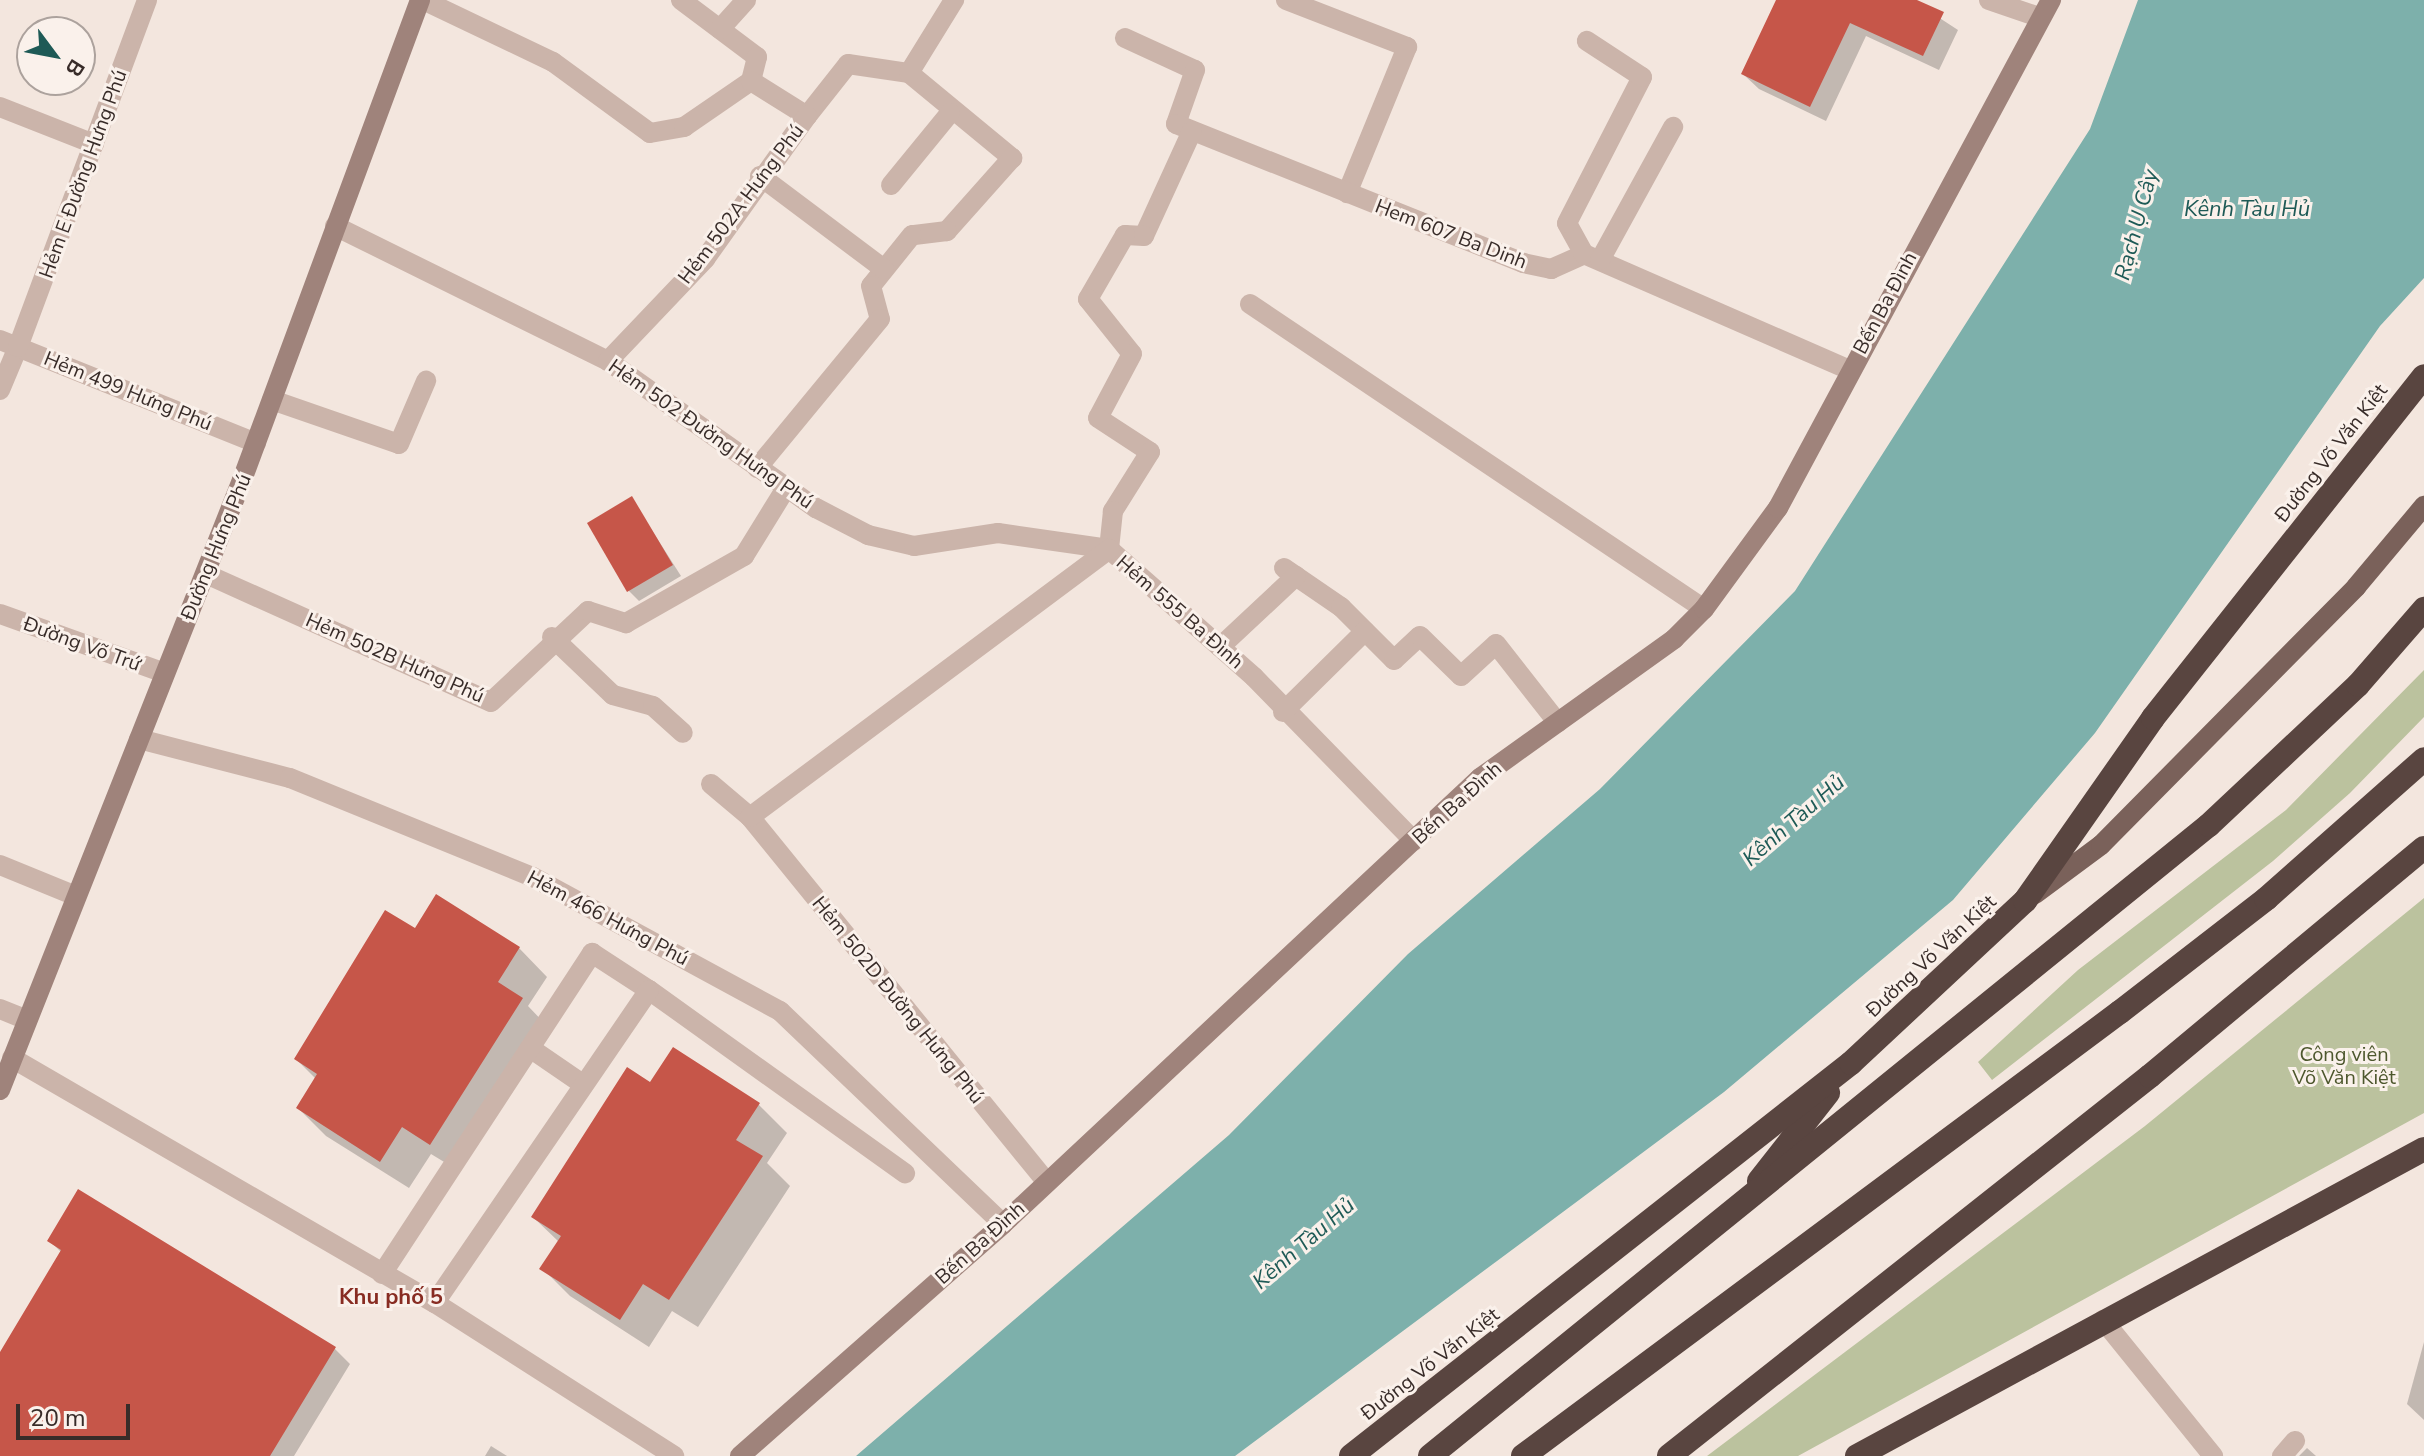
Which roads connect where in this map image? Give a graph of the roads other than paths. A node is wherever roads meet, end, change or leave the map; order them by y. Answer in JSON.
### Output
{"nodes":[{"id":1,"x":147,"y":0,"type":"edge"},
{"id":2,"x":422,"y":0,"type":"edge"},
{"id":3,"x":681,"y":0,"type":"edge"},
{"id":4,"x":746,"y":0,"type":"edge"},
{"id":5,"x":954,"y":0,"type":"edge"},
{"id":6,"x":1286,"y":0,"type":"edge"},
{"id":7,"x":1989,"y":0,"type":"edge"},
{"id":8,"x":2045,"y":9,"type":"edge"},
{"id":9,"x":720,"y":29,"type":"junction"},
{"id":10,"x":1125,"y":38,"type":"dead end"},
{"id":11,"x":1587,"y":41,"type":"dead end"},
{"id":12,"x":909,"y":73,"type":"junction"},
{"id":13,"x":751,"y":81,"type":"junction"},
{"id":14,"x":0,"y":107,"type":"edge"},
{"id":15,"x":950,"y":113,"type":"junction"},
{"id":16,"x":807,"y":116,"type":"junction"},
{"id":17,"x":1673,"y":127,"type":"dead end"},
{"id":18,"x":1192,"y":131,"type":"junction"},
{"id":19,"x":94,"y":144,"type":"junction"},
{"id":20,"x":760,"y":176,"type":"junction"},
{"id":21,"x":891,"y":185,"type":"dead end"},
{"id":22,"x":1347,"y":193,"type":"junction"},
{"id":23,"x":335,"y":226,"type":"junction"},
{"id":24,"x":1592,"y":257,"type":"junction"},
{"id":25,"x":884,"y":269,"type":"junction"},
{"id":26,"x":1250,"y":304,"type":"dead end"},
{"id":27,"x":9,"y":344,"type":"edge"},
{"id":28,"x":608,"y":361,"type":"junction"},
{"id":29,"x":1849,"y":370,"type":"junction"},
{"id":30,"x":2424,"y":376,"type":"edge"},
{"id":31,"x":426,"y":381,"type":"dead end"},
{"id":32,"x":0,"y":390,"type":"edge"},
{"id":33,"x":272,"y":400,"type":"junction"},
{"id":34,"x":256,"y":443,"type":"junction"},
{"id":35,"x":757,"y":468,"type":"junction"},
{"id":36,"x":786,"y":488,"type":"junction"},
{"id":37,"x":2424,"y":506,"type":"edge"},
{"id":38,"x":1109,"y":549,"type":"junction"},
{"id":39,"x":206,"y":574,"type":"junction"},
{"id":40,"x":1704,"y":609,"type":"junction"},
{"id":41,"x":2424,"y":609,"type":"edge"},
{"id":42,"x":0,"y":614,"type":"edge"},
{"id":43,"x":1365,"y":631,"type":"junction"},
{"id":44,"x":552,"y":637,"type":"junction"},
{"id":45,"x":1220,"y":647,"type":"junction"},
{"id":46,"x":165,"y":673,"type":"junction"},
{"id":47,"x":1283,"y":712,"type":"junction"},
{"id":48,"x":1558,"y":723,"type":"junction"},
{"id":49,"x":683,"y":733,"type":"dead end"},
{"id":50,"x":139,"y":739,"type":"junction"},
{"id":51,"x":2424,"y":759,"type":"edge"},
{"id":52,"x":711,"y":784,"type":"dead end"},
{"id":53,"x":750,"y":817,"type":"junction"},
{"id":54,"x":1414,"y":841,"type":"junction"},
{"id":55,"x":2424,"y":848,"type":"edge"},
{"id":56,"x":0,"y":865,"type":"edge"},
{"id":57,"x":76,"y":896,"type":"junction"},
{"id":58,"x":2025,"y":901,"type":"junction"},
{"id":59,"x":649,"y":990,"type":"junction"},
{"id":60,"x":0,"y":1009,"type":"edge"},
{"id":61,"x":27,"y":1020,"type":"junction"},
{"id":62,"x":530,"y":1048,"type":"junction"},
{"id":63,"x":12,"y":1058,"type":"junction"},
{"id":64,"x":1851,"y":1063,"type":"junction"},
{"id":65,"x":584,"y":1085,"type":"junction"},
{"id":66,"x":0,"y":1090,"type":"edge"},
{"id":67,"x":2424,"y":1149,"type":"edge"},
{"id":68,"x":905,"y":1173,"type":"dead end"},
{"id":69,"x":1047,"y":1183,"type":"junction"},
{"id":70,"x":1730,"y":1219,"type":"junction"},
{"id":71,"x":1003,"y":1224,"type":"junction"},
{"id":72,"x":382,"y":1274,"type":"junction"},
{"id":73,"x":435,"y":1303,"type":"junction"},
{"id":74,"x":2103,"y":1320,"type":"junction"},
{"id":75,"x":674,"y":1456,"type":"edge"},
{"id":76,"x":740,"y":1456,"type":"edge"},
{"id":77,"x":1351,"y":1456,"type":"edge"},
{"id":78,"x":1430,"y":1456,"type":"edge"},
{"id":79,"x":1523,"y":1456,"type":"edge"},
{"id":80,"x":1669,"y":1456,"type":"edge"},
{"id":81,"x":1857,"y":1456,"type":"edge"},
{"id":82,"x":2213,"y":1456,"type":"edge"}],
"edges":[{"from":1,"to":19,"type":"street","name":"Hẻm E Đường Hưng Phú"},
{"from":2,"to":13,"type":"street"},
{"from":2,"to":23,"type":"street","name":"Đường Hưng Phú"},
{"from":3,"to":9,"type":"street"},
{"from":4,"to":9,"type":"street"},
{"from":5,"to":12,"type":"street"},
{"from":6,"to":22,"type":"street"},
{"from":7,"to":8,"type":"street"},
{"from":8,"to":29,"type":"street","name":"Bến Ba Đình"},
{"from":9,"to":13,"type":"street"},
{"from":10,"to":18,"type":"street"},
{"from":11,"to":24,"type":"street"},
{"from":12,"to":15,"type":"street"},
{"from":12,"to":16,"type":"street","name":"Hẻm 502A Hưng Phú"},
{"from":13,"to":16,"type":"street"},
{"from":14,"to":19,"type":"street"},
{"from":15,"to":21,"type":"street"},
{"from":15,"to":25,"type":"street"},
{"from":16,"to":20,"type":"street","name":"Hẻm 502A Hưng Phú"},
{"from":17,"to":24,"type":"street"},
{"from":18,"to":22,"type":"street","name":"Hem 607 Ba Dinh"},
{"from":18,"to":38,"type":"street","name":"Hẻm 555 Ba Đình"},
{"from":19,"to":27,"type":"street","name":"Hẻm E Đường Hưng Phú"},
{"from":20,"to":25,"type":"street"},
{"from":20,"to":28,"type":"street","name":"Hẻm 502A Hưng Phú"},
{"from":22,"to":24,"type":"street","name":"Hem 607 Ba Dinh"},
{"from":23,"to":28,"type":"street","name":"Hẻm 502 Đường Hưng Phú"},
{"from":23,"to":33,"type":"street","name":"Đường Hưng Phú"},
{"from":24,"to":29,"type":"street"},
{"from":25,"to":35,"type":"street"},
{"from":26,"to":40,"type":"street"},
{"from":27,"to":32,"type":"street","name":"Hẻm E Đường Hưng Phú"},
{"from":27,"to":34,"type":"street","name":"Hẻm 499 Hưng Phú"},
{"from":28,"to":35,"type":"street","name":"Hẻm 502 Đường Hưng Phú"},
{"from":29,"to":40,"type":"street","name":"Bến Ba Đình"},
{"from":30,"to":58,"type":"highway","name":"Đường Võ Văn Kiệt"},
{"from":31,"to":33,"type":"street"},
{"from":33,"to":34,"type":"street","name":"Đường Hưng Phú"},
{"from":34,"to":39,"type":"street","name":"Đường Hưng Phú"},
{"from":35,"to":36,"type":"street","name":"Hẻm 502 Đường Hưng Phú"},
{"from":36,"to":38,"type":"street","name":"Hẻm 502 Đường Hưng Phú"},
{"from":36,"to":44,"type":"street","name":"Hẻm 502B Hưng Phú"},
{"from":37,"to":58,"type":"main road"},
{"from":38,"to":45,"type":"street","name":"Hẻm 555 Ba Đình"},
{"from":38,"to":53,"type":"street"},
{"from":39,"to":44,"type":"street","name":"Hẻm 502B Hưng Phú"},
{"from":39,"to":46,"type":"street","name":"Đường Hưng Phú"},
{"from":40,"to":48,"type":"street","name":"Bến Ba Đình"},
{"from":41,"to":70,"type":"highway"},
{"from":42,"to":46,"type":"street","name":"Đường Võ Trứ"},
{"from":43,"to":45,"type":"street"},
{"from":43,"to":47,"type":"street"},
{"from":43,"to":48,"type":"street"},
{"from":44,"to":49,"type":"street"},
{"from":45,"to":47,"type":"street","name":"Hẻm 555 Ba Đình"},
{"from":46,"to":50,"type":"street","name":"Đường Hưng Phú"},
{"from":47,"to":54,"type":"street","name":"Hẻm 555 Ba Đình"},
{"from":48,"to":54,"type":"street","name":"Bến Ba Đình"},
{"from":50,"to":57,"type":"street","name":"Đường Hưng Phú"},
{"from":50,"to":71,"type":"street","name":"Hẻm 466 Hưng Phú"},
{"from":51,"to":79,"type":"highway"},
{"from":52,"to":53,"type":"street","name":"Hẻm 502D Đường Hưng Phú"},
{"from":53,"to":69,"type":"street","name":"Hẻm 502D Đường Hưng Phú"},
{"from":54,"to":69,"type":"street","name":"Bến Ba Đình"},
{"from":55,"to":80,"type":"highway"},
{"from":56,"to":57,"type":"street"},
{"from":57,"to":61,"type":"street","name":"Đường Hưng Phú"},
{"from":58,"to":64,"type":"highway","name":"Đường Võ Văn Kiệt"},
{"from":59,"to":62,"type":"street"},
{"from":59,"to":65,"type":"street"},
{"from":59,"to":68,"type":"street"},
{"from":60,"to":61,"type":"street"},
{"from":61,"to":63,"type":"street","name":"Đường Hưng Phú"},
{"from":62,"to":65,"type":"street"},
{"from":62,"to":72,"type":"street"},
{"from":63,"to":66,"type":"street","name":"Đường Hưng Phú"},
{"from":63,"to":72,"type":"street"},
{"from":64,"to":70,"type":"highway"},
{"from":64,"to":77,"type":"highway","name":"Đường Võ Văn Kiệt"},
{"from":65,"to":73,"type":"street"},
{"from":67,"to":74,"type":"highway"},
{"from":69,"to":71,"type":"street","name":"Bến Ba Đình"},
{"from":70,"to":78,"type":"highway"},
{"from":71,"to":76,"type":"street","name":"Bến Ba Đình"},
{"from":72,"to":73,"type":"street"},
{"from":73,"to":75,"type":"street"},
{"from":74,"to":81,"type":"highway"},
{"from":74,"to":82,"type":"street"}]}
